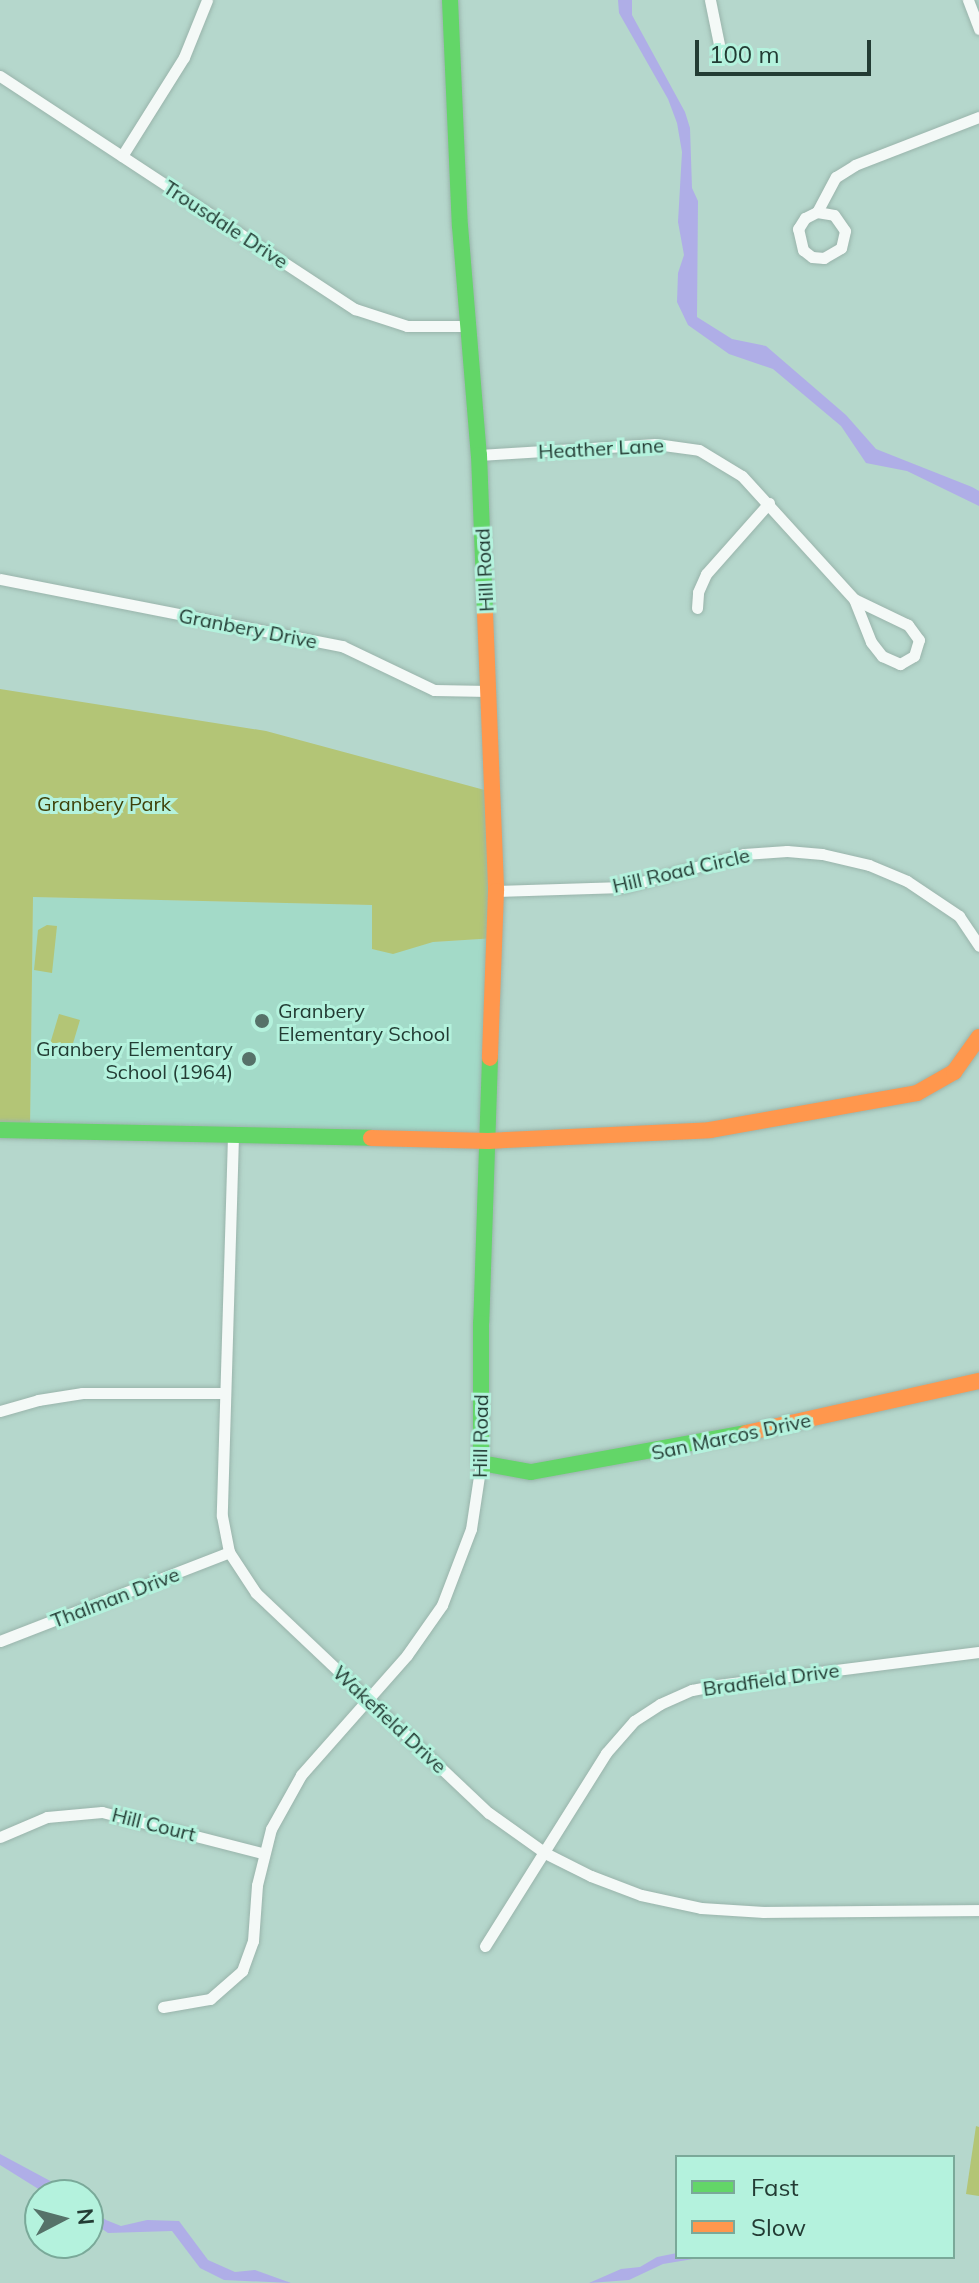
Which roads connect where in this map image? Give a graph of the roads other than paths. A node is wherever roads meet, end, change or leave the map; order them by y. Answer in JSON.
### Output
{"nodes":[{"id":1,"x":207,"y":0,"type":"edge"},
{"id":2,"x":450,"y":0,"type":"edge"},
{"id":3,"x":710,"y":0,"type":"edge"},
{"id":4,"x":968,"y":0,"type":"edge"},
{"id":5,"x":979,"y":29,"type":"edge"},
{"id":6,"x":721,"y":54,"type":"dead end"},
{"id":7,"x":0,"y":76,"type":"edge"},
{"id":8,"x":979,"y":117,"type":"edge"},
{"id":9,"x":122,"y":156,"type":"junction"},
{"id":10,"x":817,"y":212,"type":"junction"},
{"id":11,"x":467,"y":326,"type":"junction"},
{"id":12,"x":479,"y":455,"type":"junction"},
{"id":13,"x":769,"y":503,"type":"junction"},
{"id":14,"x":0,"y":579,"type":"edge"},
{"id":15,"x":854,"y":599,"type":"junction"},
{"id":16,"x":697,"y":608,"type":"dead end"},
{"id":17,"x":489,"y":691,"type":"junction"},
{"id":18,"x":496,"y":891,"type":"junction"},
{"id":19,"x":979,"y":946,"type":"edge"},
{"id":20,"x":979,"y":1037,"type":"edge"},
{"id":21,"x":0,"y":1130,"type":"edge"},
{"id":22,"x":233,"y":1136,"type":"junction"},
{"id":23,"x":488,"y":1141,"type":"junction"},
{"id":24,"x":979,"y":1381,"type":"edge"},
{"id":25,"x":225,"y":1393,"type":"junction"},
{"id":26,"x":0,"y":1411,"type":"edge"},
{"id":27,"x":481,"y":1463,"type":"junction"},
{"id":28,"x":229,"y":1552,"type":"junction"},
{"id":29,"x":0,"y":1641,"type":"edge"},
{"id":30,"x":979,"y":1652,"type":"edge"},
{"id":31,"x":370,"y":1699,"type":"junction"},
{"id":32,"x":0,"y":1837,"type":"edge"},
{"id":33,"x":262,"y":1853,"type":"junction"},
{"id":34,"x":545,"y":1853,"type":"junction"},
{"id":35,"x":979,"y":1910,"type":"edge"},
{"id":36,"x":485,"y":1946,"type":"dead end"},
{"id":37,"x":163,"y":2007,"type":"dead end"}],
"edges":[{"from":1,"to":9,"type":"street"},
{"from":2,"to":11,"type":"street","name":"Hill Road"},
{"from":3,"to":6,"type":"street"},
{"from":4,"to":5,"type":"street"},
{"from":7,"to":9,"type":"street","name":"Trousdale Drive"},
{"from":8,"to":10,"type":"street"},
{"from":9,"to":11,"type":"street","name":"Trousdale Drive"},
{"from":10,"to":10,"type":"street"},
{"from":11,"to":12,"type":"street","name":"Hill Road"},
{"from":12,"to":13,"type":"street","name":"Heather Lane"},
{"from":12,"to":17,"type":"street","name":"Hill Road"},
{"from":13,"to":15,"type":"street","name":"Heather Lane"},
{"from":13,"to":16,"type":"street"},
{"from":14,"to":17,"type":"street","name":"Granbery Drive"},
{"from":15,"to":15,"type":"street","name":"Heather Lane"},
{"from":17,"to":18,"type":"street","name":"Hill Road"},
{"from":18,"to":19,"type":"street","name":"Hill Road Circle"},
{"from":18,"to":23,"type":"street","name":"Hill Road"},
{"from":20,"to":23,"type":"street"},
{"from":21,"to":22,"type":"street"},
{"from":22,"to":23,"type":"street"},
{"from":22,"to":25,"type":"street","name":"Wakefield Drive"},
{"from":23,"to":27,"type":"street","name":"Hill Road"},
{"from":24,"to":27,"type":"street","name":"San Marcos Drive"},
{"from":25,"to":26,"type":"street"},
{"from":25,"to":28,"type":"street","name":"Wakefield Drive"},
{"from":27,"to":31,"type":"street","name":"Hill Road"},
{"from":28,"to":29,"type":"street","name":"Thalman Drive"},
{"from":28,"to":31,"type":"street","name":"Wakefield Drive"},
{"from":30,"to":34,"type":"street","name":"Bradfield Drive"},
{"from":31,"to":33,"type":"street"},
{"from":31,"to":34,"type":"street","name":"Wakefield Drive"},
{"from":32,"to":33,"type":"street","name":"Hill Court"},
{"from":33,"to":37,"type":"street"},
{"from":34,"to":35,"type":"street","name":"Wakefield Drive"},
{"from":34,"to":36,"type":"street","name":"Bradfield Drive"}]}
